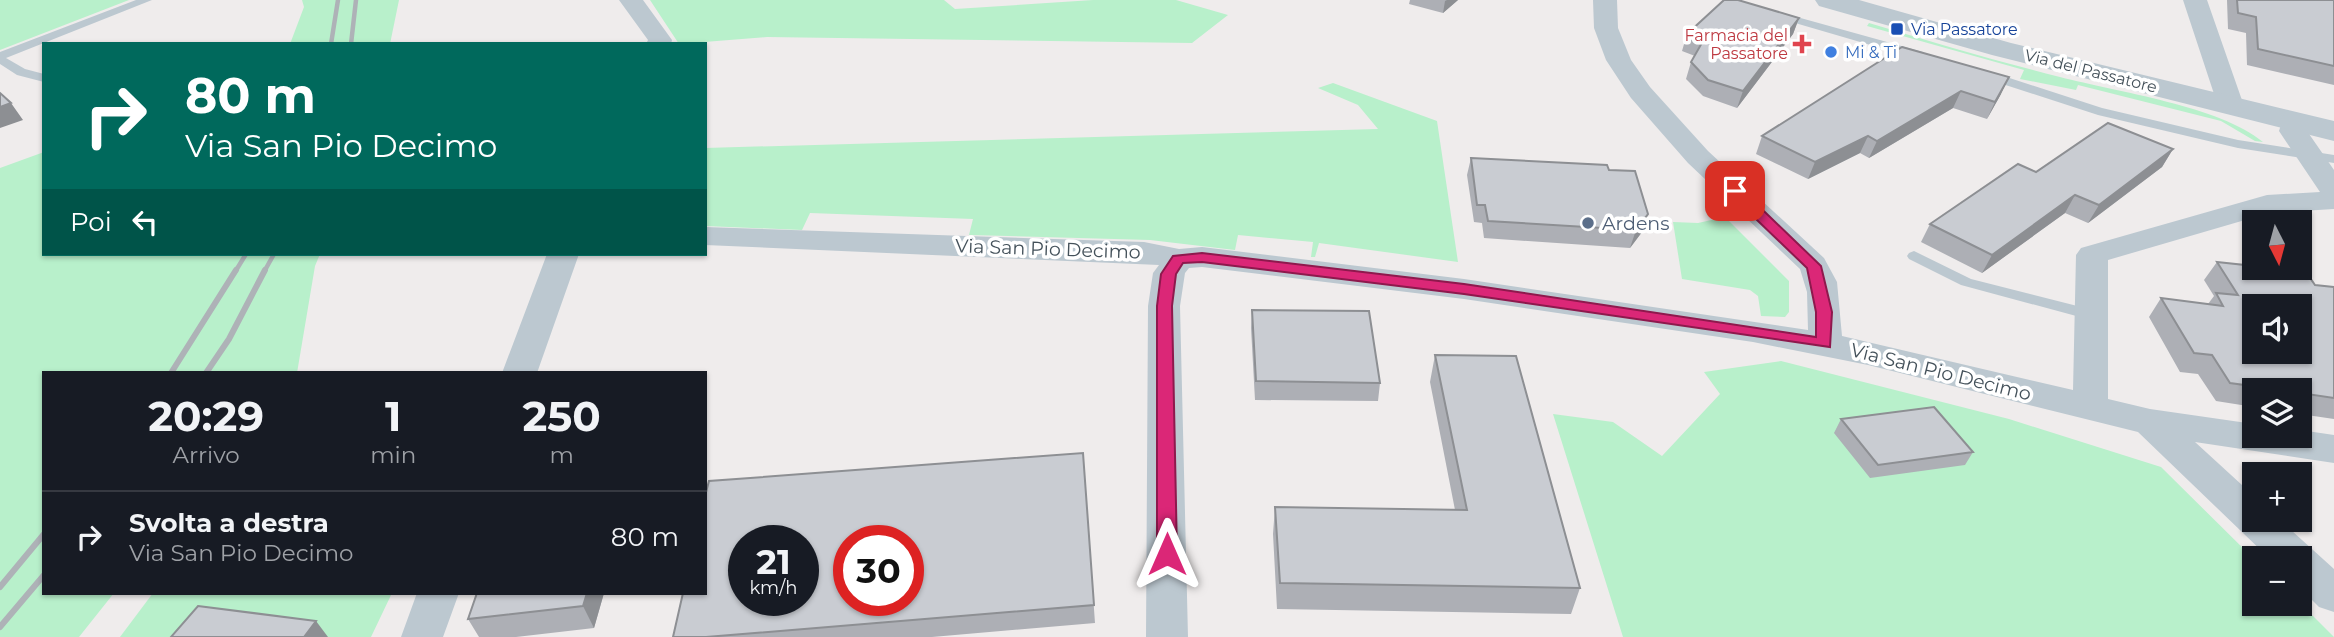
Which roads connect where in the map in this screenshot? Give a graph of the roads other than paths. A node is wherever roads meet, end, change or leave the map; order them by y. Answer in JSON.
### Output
{"nodes":[{"id":1,"x":146,"y":0,"type":"edge"},
{"id":2,"x":631,"y":0,"type":"edge"},
{"id":3,"x":1605,"y":0,"type":"edge"},
{"id":4,"x":1829,"y":0,"type":"edge"},
{"id":5,"x":2196,"y":0,"type":"edge"},
{"id":6,"x":1765,"y":11,"type":"edge"},
{"id":7,"x":659,"y":42,"type":"edge"},
{"id":8,"x":0,"y":57,"type":"edge"},
{"id":9,"x":1932,"y":59,"type":"edge"},
{"id":10,"x":1970,"y":70,"type":"edge"},
{"id":11,"x":42,"y":77,"type":"edge"},
{"id":12,"x":2231,"y":106,"type":"junction"},
{"id":13,"x":2294,"y":121,"type":"junction"},
{"id":14,"x":2334,"y":131,"type":"edge"},
{"id":15,"x":2320,"y":156,"type":"edge"},
{"id":16,"x":2334,"y":191,"type":"edge"},
{"id":17,"x":2334,"y":200,"type":"edge"},
{"id":18,"x":707,"y":236,"type":"edge"},
{"id":19,"x":562,"y":256,"type":"edge"},
{"id":20,"x":1914,"y":256,"type":"dead end"},
{"id":21,"x":1178,"y":259,"type":"junction"},
{"id":22,"x":2091,"y":315,"type":"junction"},
{"id":23,"x":1825,"y":344,"type":"junction"},
{"id":24,"x":520,"y":371,"type":"edge"},
{"id":25,"x":2090,"y":408,"type":"junction"},
{"id":26,"x":2150,"y":422,"type":"junction"},
{"id":27,"x":2334,"y":449,"type":"edge"},
{"id":28,"x":2282,"y":546,"type":"edge"},
{"id":29,"x":2312,"y":574,"type":"edge"},
{"id":30,"x":437,"y":595,"type":"edge"},
{"id":31,"x":2334,"y":595,"type":"edge"},
{"id":32,"x":422,"y":637,"type":"edge"},
{"id":33,"x":1167,"y":637,"type":"edge"}],
"edges":[{"from":1,"to":8,"type":"lane"},
{"from":2,"to":7,"type":"street"},
{"from":3,"to":23,"type":"street"},
{"from":4,"to":12,"type":"street","name":"Via del Passatore"},
{"from":5,"to":12,"type":"street"},
{"from":6,"to":9,"type":"lane"},
{"from":8,"to":11,"type":"lane"},
{"from":10,"to":15,"type":"lane"},
{"from":12,"to":13,"type":"street","name":"Via del Passatore"},
{"from":13,"to":14,"type":"street","name":"Via del Passatore"},
{"from":13,"to":15,"type":"street"},
{"from":15,"to":16,"type":"street"},
{"from":17,"to":22,"type":"street"},
{"from":18,"to":21,"type":"street","name":"Via San Pio Decimo"},
{"from":19,"to":24,"type":"street"},
{"from":20,"to":22,"type":"lane"},
{"from":21,"to":23,"type":"street","name":"Via San Pio Decimo"},
{"from":21,"to":33,"type":"street"},
{"from":22,"to":25,"type":"street"},
{"from":23,"to":25,"type":"street","name":"Via San Pio Decimo"},
{"from":25,"to":26,"type":"street","name":"Via San Pio Decimo"},
{"from":26,"to":27,"type":"street","name":"Via San Pio Decimo"},
{"from":26,"to":28,"type":"street"},
{"from":29,"to":31,"type":"street"},
{"from":30,"to":32,"type":"street"}]}
